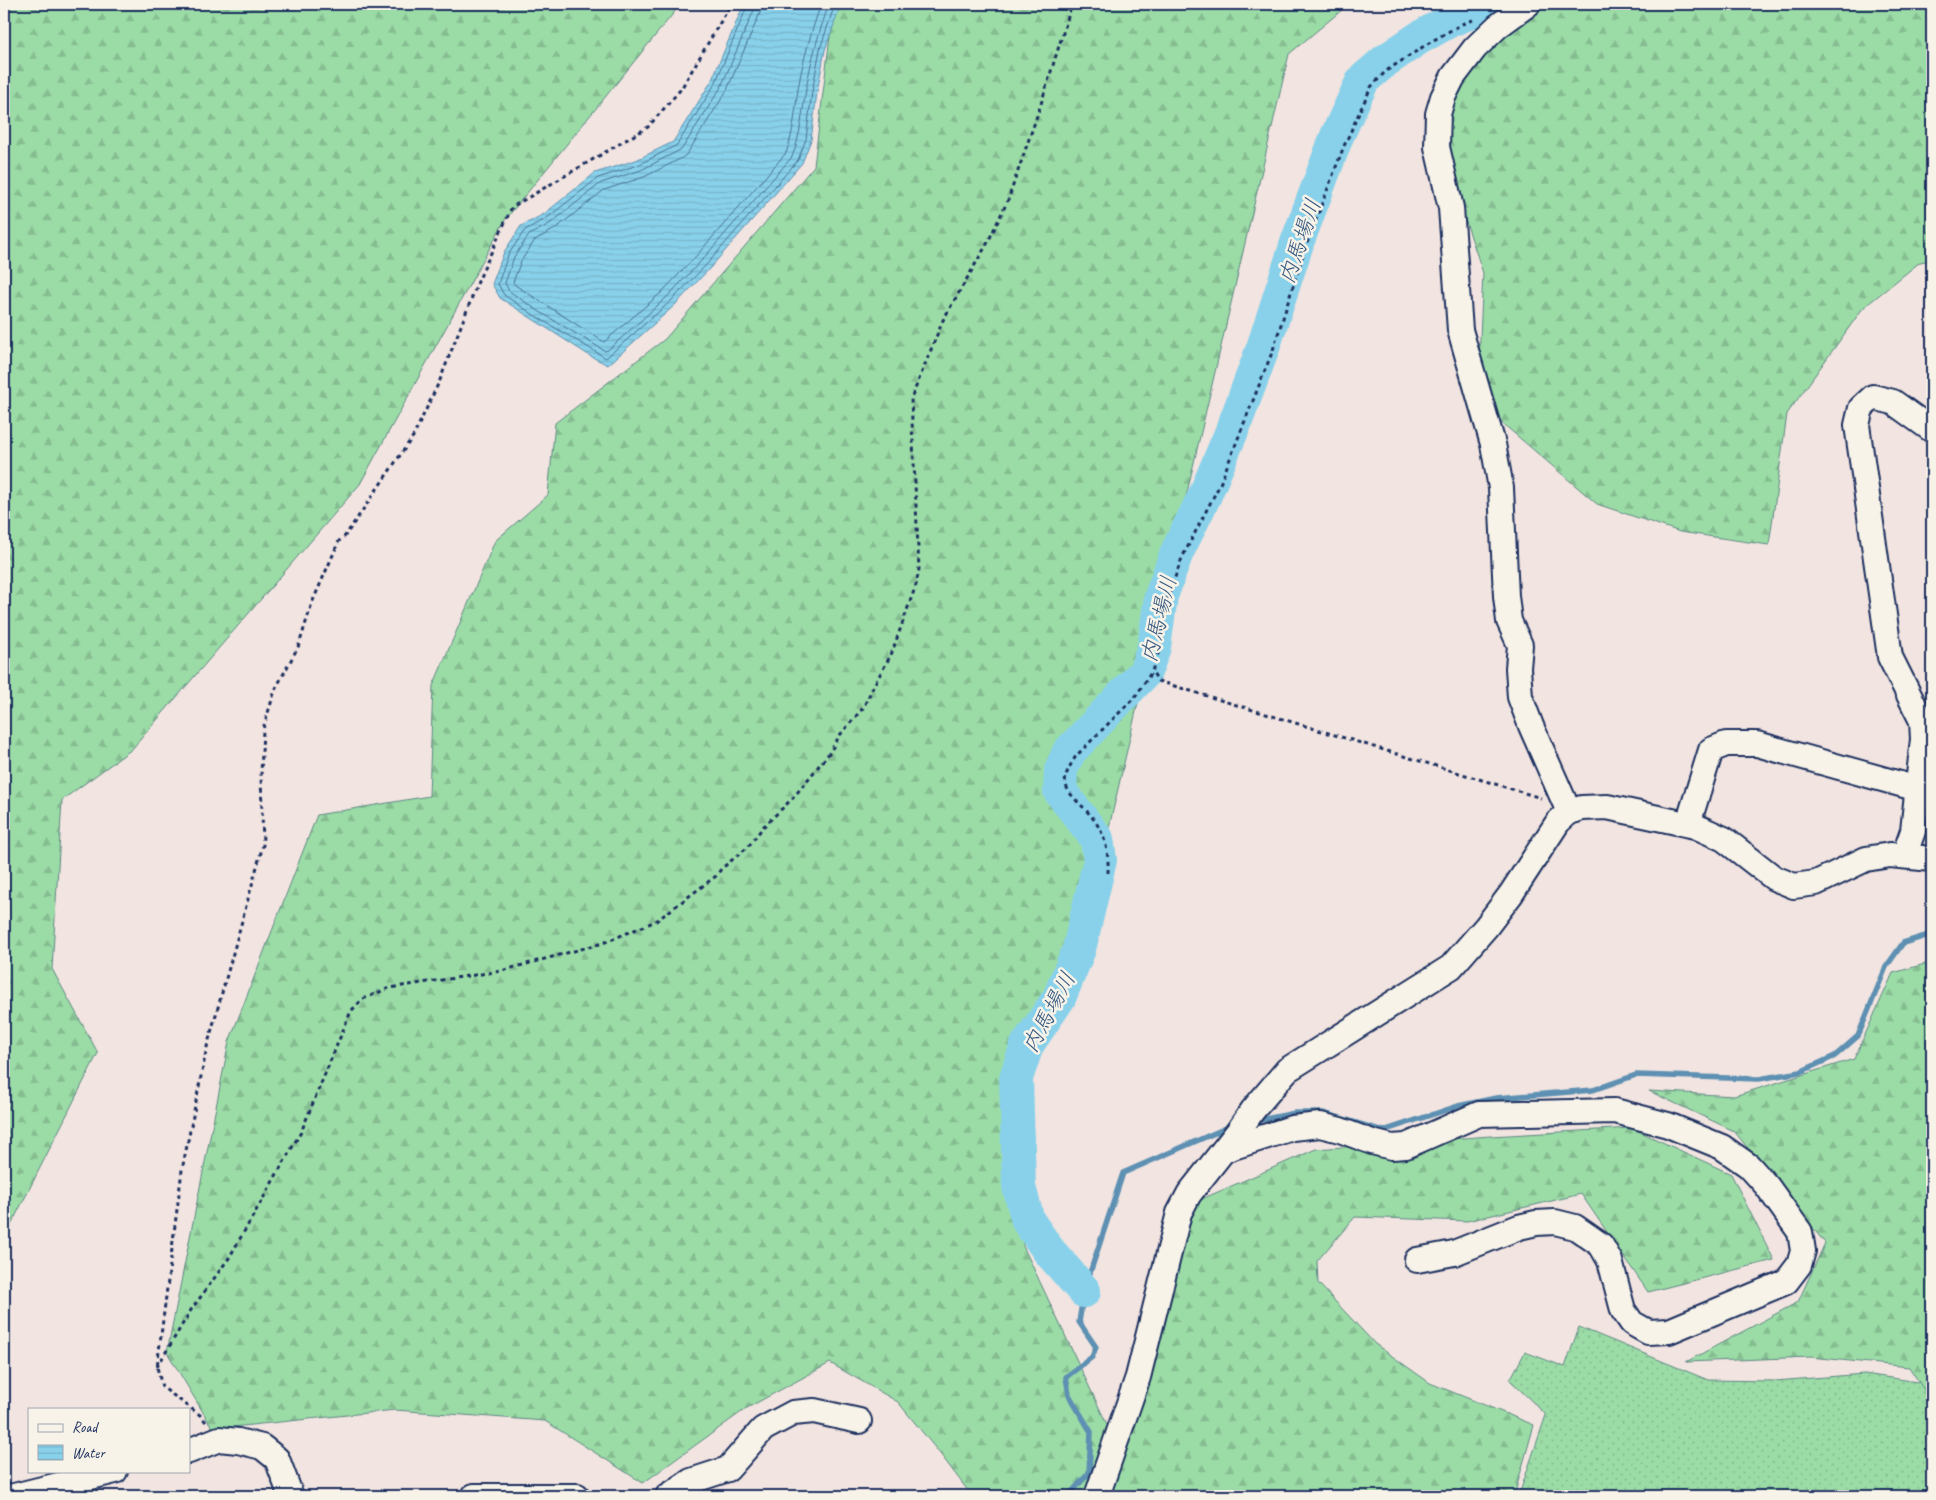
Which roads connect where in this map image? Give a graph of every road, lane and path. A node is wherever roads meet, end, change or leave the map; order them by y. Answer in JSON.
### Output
{"nodes":[{"id":1,"x":731,"y":4,"type":"edge"},
{"id":2,"x":1072,"y":4,"type":"edge"},
{"id":3,"x":1528,"y":4,"type":"edge"},
{"id":4,"x":1479,"y":18,"type":"dead end"},
{"id":5,"x":1932,"y":430,"type":"edge"},
{"id":6,"x":1152,"y":670,"type":"junction"},
{"id":7,"x":1918,"y":789,"type":"junction"},
{"id":8,"x":1567,"y":809,"type":"junction"},
{"id":9,"x":1688,"y":824,"type":"junction"},
{"id":10,"x":1904,"y":856,"type":"junction"},
{"id":11,"x":1932,"y":859,"type":"edge"},
{"id":12,"x":1108,"y":874,"type":"dead end"},
{"id":13,"x":1231,"y":1141,"type":"junction"},
{"id":14,"x":1417,"y":1260,"type":"dead end"},
{"id":15,"x":157,"y":1367,"type":"junction"},
{"id":16,"x":859,"y":1421,"type":"dead end"},
{"id":17,"x":219,"y":1439,"type":"junction"},
{"id":18,"x":190,"y":1451,"type":"edge"},
{"id":19,"x":111,"y":1472,"type":"edge"},
{"id":20,"x":14,"y":1496,"type":"edge"},
{"id":21,"x":290,"y":1496,"type":"edge"},
{"id":22,"x":474,"y":1496,"type":"edge"},
{"id":23,"x":577,"y":1496,"type":"edge"},
{"id":24,"x":668,"y":1496,"type":"edge"},
{"id":25,"x":1097,"y":1496,"type":"edge"}],
"edges":[{"from":1,"to":15,"type":"path"},
{"from":2,"to":15,"type":"path"},
{"from":3,"to":8,"type":"street"},
{"from":4,"to":6,"type":"path"},
{"from":5,"to":7,"type":"street"},
{"from":6,"to":8,"type":"path"},
{"from":6,"to":12,"type":"path"},
{"from":7,"to":9,"type":"street"},
{"from":7,"to":10,"type":"street"},
{"from":8,"to":9,"type":"street"},
{"from":8,"to":13,"type":"street"},
{"from":9,"to":10,"type":"street"},
{"from":10,"to":11,"type":"street"},
{"from":13,"to":14,"type":"street"},
{"from":13,"to":25,"type":"street"},
{"from":15,"to":17,"type":"path"},
{"from":16,"to":24,"type":"street"},
{"from":17,"to":18,"type":"street"},
{"from":17,"to":21,"type":"street"},
{"from":19,"to":20,"type":"street"},
{"from":22,"to":23,"type":"street"}]}
